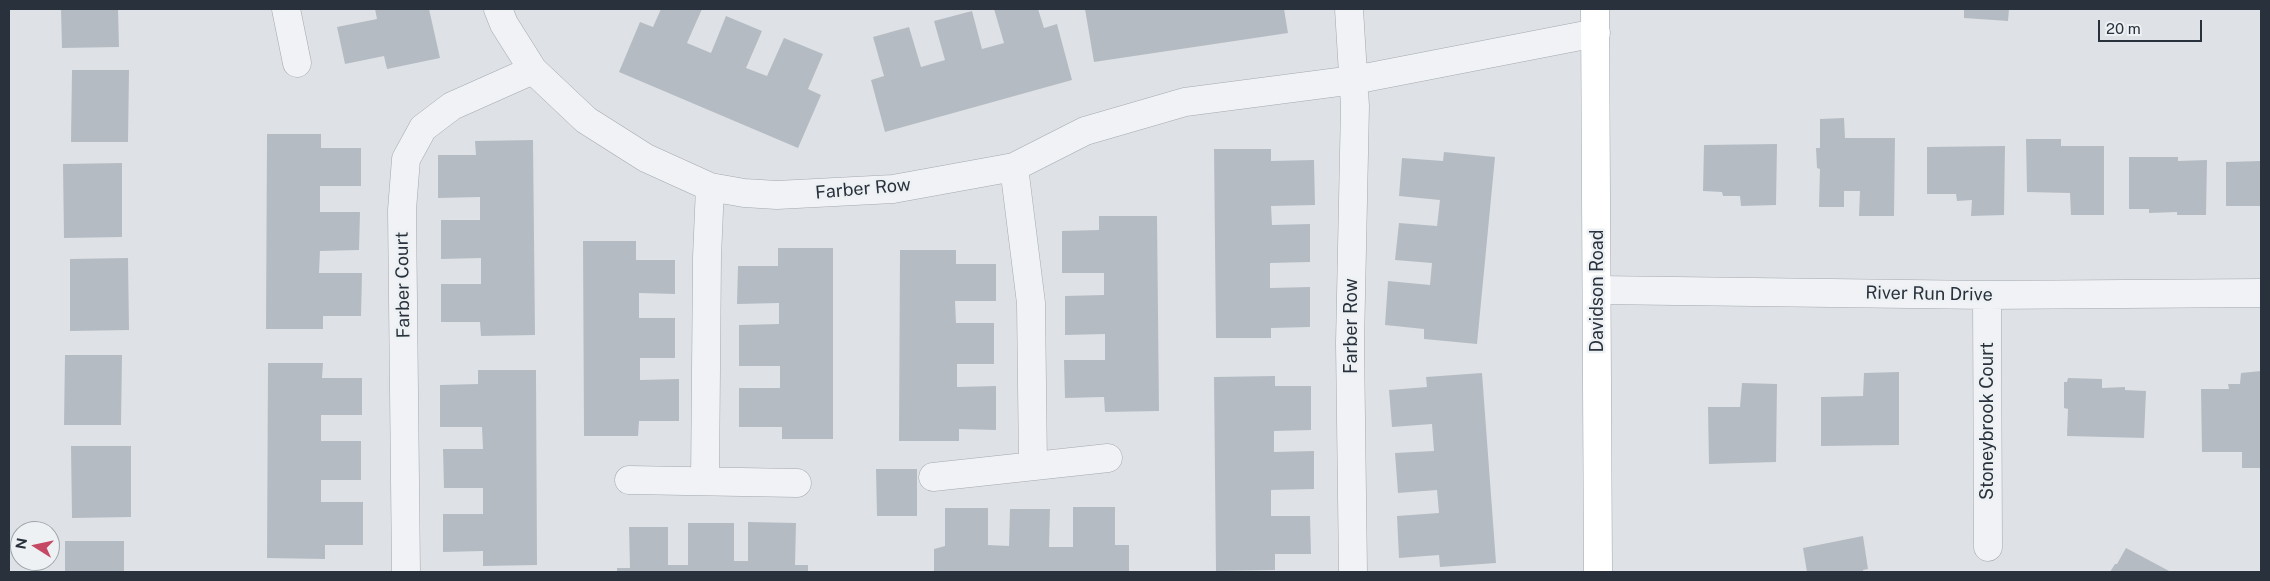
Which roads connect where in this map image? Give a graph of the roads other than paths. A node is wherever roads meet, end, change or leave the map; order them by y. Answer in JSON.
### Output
{"nodes":[{"id":1,"x":286,"y":9,"type":"edge"},
{"id":2,"x":498,"y":9,"type":"edge"},
{"id":3,"x":1349,"y":9,"type":"edge"},
{"id":4,"x":1596,"y":21,"type":"edge"},
{"id":5,"x":297,"y":63,"type":"dead end"},
{"id":6,"x":533,"y":70,"type":"junction"},
{"id":7,"x":1354,"y":80,"type":"junction"},
{"id":8,"x":1014,"y":167,"type":"junction"},
{"id":9,"x":710,"y":187,"type":"junction"},
{"id":10,"x":1597,"y":290,"type":"junction"},
{"id":11,"x":2261,"y":293,"type":"edge"},
{"id":12,"x":1987,"y":295,"type":"junction"},
{"id":13,"x":1108,"y":458,"type":"dead end"},
{"id":14,"x":1033,"y":466,"type":"junction"},
{"id":15,"x":932,"y":477,"type":"dead end"},
{"id":16,"x":629,"y":480,"type":"dead end"},
{"id":17,"x":705,"y":481,"type":"junction"},
{"id":18,"x":797,"y":483,"type":"dead end"},
{"id":19,"x":1988,"y":547,"type":"dead end"},
{"id":20,"x":406,"y":572,"type":"edge"},
{"id":21,"x":1353,"y":572,"type":"edge"},
{"id":22,"x":1598,"y":572,"type":"edge"}],
"edges":[{"from":1,"to":5,"type":"street"},
{"from":2,"to":6,"type":"street","name":"Farber Row"},
{"from":3,"to":7,"type":"street"},
{"from":4,"to":7,"type":"street","name":"Farber Row"},
{"from":4,"to":10,"type":"main road","name":"Davidson Road"},
{"from":6,"to":9,"type":"street","name":"Farber Row"},
{"from":6,"to":20,"type":"street","name":"Farber Court"},
{"from":7,"to":8,"type":"street","name":"Farber Row"},
{"from":7,"to":21,"type":"street","name":"Farber Row"},
{"from":8,"to":9,"type":"street","name":"Farber Row"},
{"from":8,"to":14,"type":"street"},
{"from":9,"to":17,"type":"street"},
{"from":10,"to":12,"type":"street","name":"River Run Drive"},
{"from":10,"to":22,"type":"main road","name":"Davidson Road"},
{"from":11,"to":12,"type":"street","name":"River Run Drive"},
{"from":12,"to":19,"type":"street","name":"Stoneybrook Court"},
{"from":13,"to":14,"type":"street"},
{"from":14,"to":15,"type":"street"},
{"from":16,"to":17,"type":"street"},
{"from":17,"to":18,"type":"street"}]}
